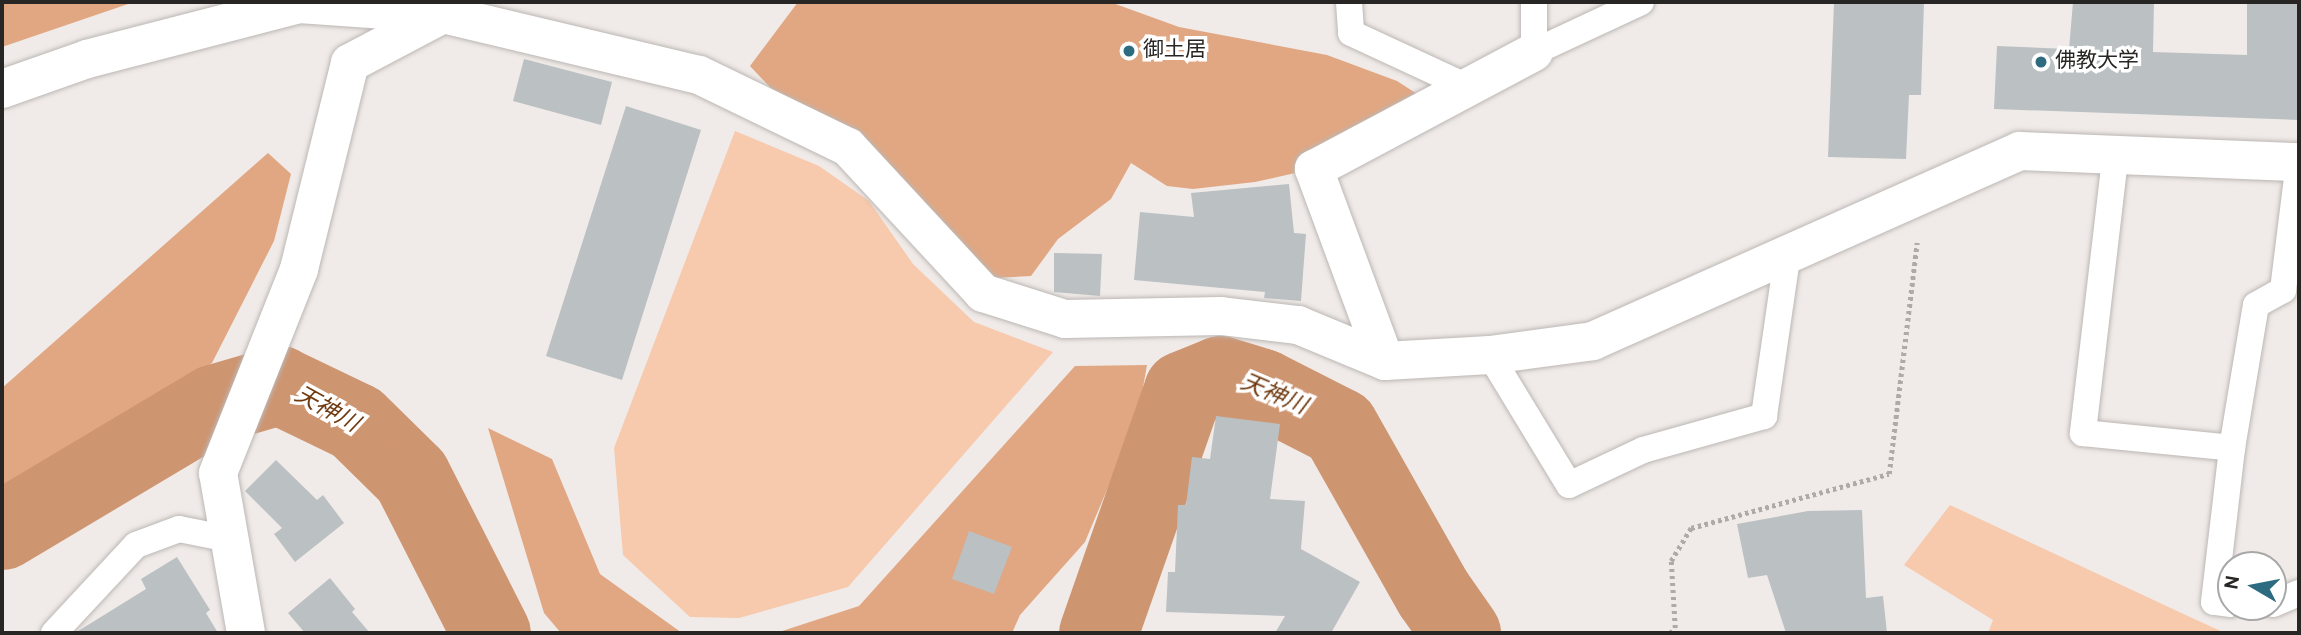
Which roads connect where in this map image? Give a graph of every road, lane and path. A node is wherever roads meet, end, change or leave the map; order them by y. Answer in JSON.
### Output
{"nodes":[{"id":1,"x":1349,"y":2,"type":"edge"},
{"id":2,"x":1534,"y":2,"type":"edge"},
{"id":3,"x":1641,"y":2,"type":"edge"},
{"id":4,"x":451,"y":8,"type":"edge"},
{"id":5,"x":1534,"y":52,"type":"junction"},
{"id":6,"x":1465,"y":86,"type":"junction"},
{"id":7,"x":2,"y":89,"type":"edge"},
{"id":8,"x":2116,"y":151,"type":"junction"},
{"id":9,"x":2299,"y":162,"type":"edge"},
{"id":10,"x":1923,"y":191,"type":"junction"},
{"id":11,"x":1787,"y":258,"type":"junction"},
{"id":12,"x":1490,"y":355,"type":"junction"},
{"id":13,"x":1385,"y":361,"type":"junction"},
{"id":14,"x":2232,"y":448,"type":"junction"},
{"id":15,"x":229,"y":539,"type":"junction"},
{"id":16,"x":2220,"y":551,"type":"edge"},
{"id":17,"x":2217,"y":576,"type":"edge"},
{"id":18,"x":2217,"y":602,"type":"edge"},
{"id":19,"x":54,"y":633,"type":"edge"},
{"id":20,"x":246,"y":633,"type":"edge"},
{"id":21,"x":1670,"y":633,"type":"edge"}],
"edges":[{"from":1,"to":6,"type":"lane"},
{"from":2,"to":5,"type":"lane"},
{"from":3,"to":5,"type":"lane"},
{"from":4,"to":7,"type":"street"},
{"from":4,"to":13,"type":"street"},
{"from":4,"to":15,"type":"street"},
{"from":5,"to":6,"type":"street"},
{"from":6,"to":13,"type":"street"},
{"from":8,"to":9,"type":"street"},
{"from":8,"to":10,"type":"street"},
{"from":8,"to":14,"type":"lane"},
{"from":9,"to":14,"type":"lane"},
{"from":10,"to":11,"type":"street"},
{"from":10,"to":21,"type":"path"},
{"from":11,"to":12,"type":"street"},
{"from":11,"to":12,"type":"lane"},
{"from":12,"to":13,"type":"street"},
{"from":14,"to":16,"type":"lane"},
{"from":15,"to":19,"type":"lane"},
{"from":15,"to":20,"type":"street"},
{"from":17,"to":18,"type":"lane"}]}
